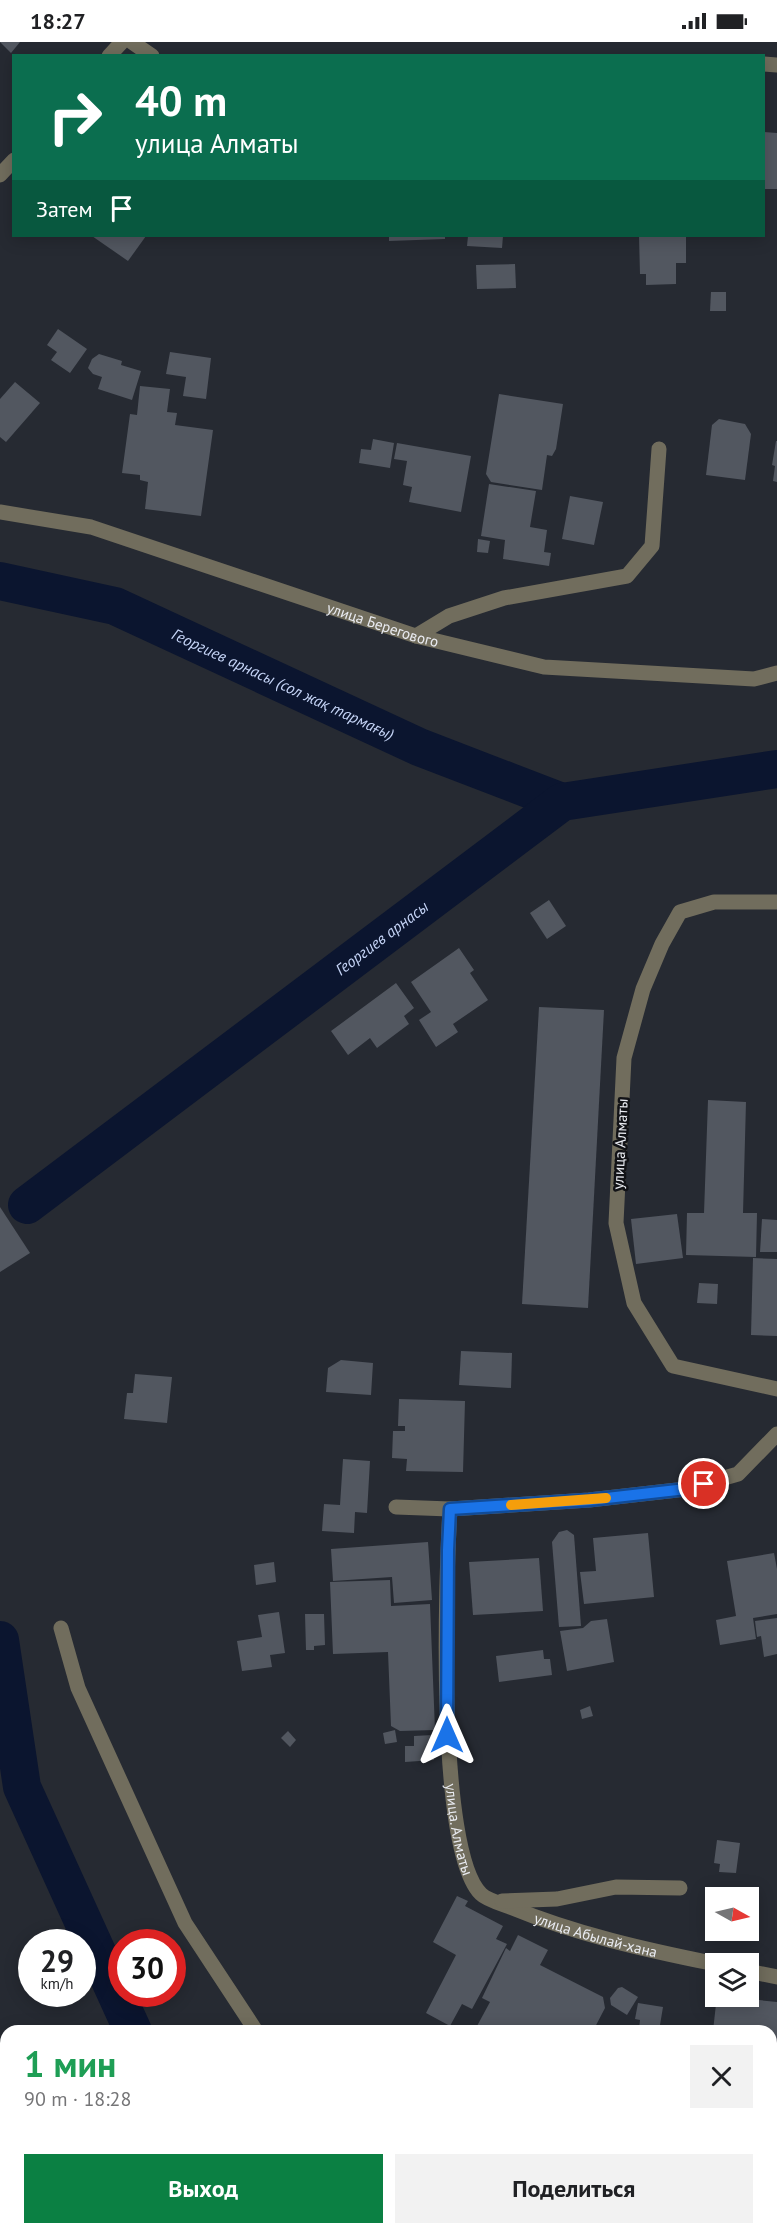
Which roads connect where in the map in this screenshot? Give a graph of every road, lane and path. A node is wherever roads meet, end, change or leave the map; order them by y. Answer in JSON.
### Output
{"nodes":[{"id":1,"x":122,"y":42,"type":"edge"},
{"id":2,"x":132,"y":42,"type":"edge"},
{"id":3,"x":111,"y":54,"type":"edge"},
{"id":4,"x":149,"y":54,"type":"edge"},
{"id":5,"x":12,"y":162,"type":"edge"},
{"id":6,"x":0,"y":175,"type":"edge"},
{"id":7,"x":659,"y":449,"type":"dead end"},
{"id":8,"x":0,"y":512,"type":"edge"},
{"id":9,"x":416,"y":636,"type":"junction"},
{"id":10,"x":777,"y":673,"type":"edge"},
{"id":11,"x":777,"y":902,"type":"edge"},
{"id":12,"x":777,"y":1389,"type":"edge"},
{"id":13,"x":777,"y":1434,"type":"edge"},
{"id":14,"x":396,"y":1507,"type":"dead end"},
{"id":15,"x":450,"y":1509,"type":"junction"},
{"id":16,"x":61,"y":1628,"type":"dead end"},
{"id":17,"x":680,"y":1888,"type":"dead end"},
{"id":18,"x":481,"y":1895,"type":"joint"},
{"id":19,"x":496,"y":1901,"type":"junction"},
{"id":20,"x":705,"y":1961,"type":"edge"},
{"id":21,"x":759,"y":1973,"type":"edge"},
{"id":22,"x":777,"y":1977,"type":"edge"},
{"id":23,"x":252,"y":2025,"type":"edge"}],
"edges":[{"from":1,"to":3,"type":"street"},
{"from":2,"to":4,"type":"street"},
{"from":5,"to":6,"type":"street"},
{"from":7,"to":9,"type":"street"},
{"from":8,"to":9,"type":"street","name":"улица Берегового"},
{"from":9,"to":10,"type":"street","name":"улица Берегового"},
{"from":11,"to":12,"type":"street","name":"улица Алматы"},
{"from":13,"to":15,"type":"street"},
{"from":14,"to":15,"type":"street"},
{"from":15,"to":18,"type":"street","name":"улица. Алматы"},
{"from":16,"to":23,"type":"street"},
{"from":17,"to":19,"type":"street"},
{"from":18,"to":19,"type":"street","name":"улица Абылай-хана"},
{"from":19,"to":20,"type":"street","name":"улица Абылай-хана"},
{"from":21,"to":22,"type":"street"}]}
